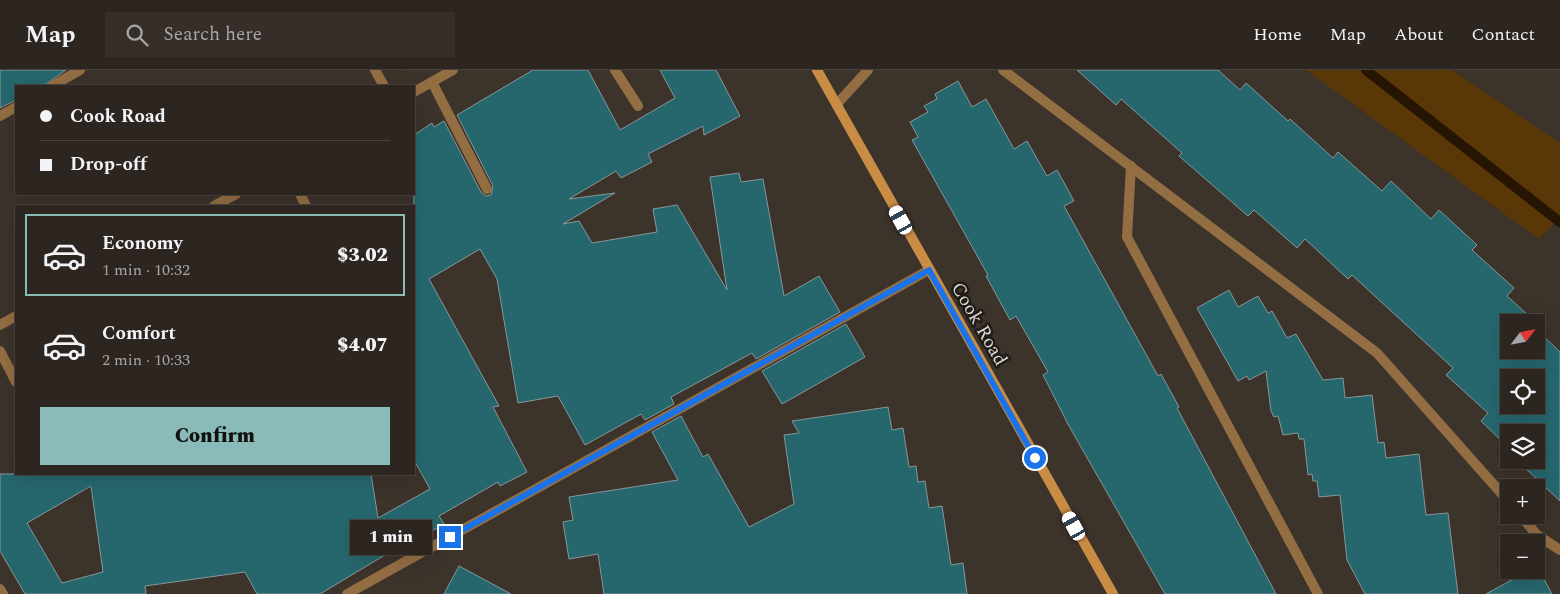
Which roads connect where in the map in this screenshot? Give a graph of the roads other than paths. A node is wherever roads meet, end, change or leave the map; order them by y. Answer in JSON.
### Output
{"nodes":[{"id":1,"x":80,"y":70,"type":"edge"},
{"id":2,"x":375,"y":70,"type":"edge"},
{"id":3,"x":453,"y":70,"type":"edge"},
{"id":4,"x":615,"y":70,"type":"edge"},
{"id":5,"x":817,"y":70,"type":"edge"},
{"id":6,"x":868,"y":70,"type":"edge"},
{"id":7,"x":1003,"y":70,"type":"edge"},
{"id":8,"x":432,"y":82,"type":"junction"},
{"id":9,"x":54,"y":85,"type":"edge"},
{"id":10,"x":383,"y":85,"type":"edge"},
{"id":11,"x":415,"y":91,"type":"edge"},
{"id":12,"x":837,"y":104,"type":"junction"},
{"id":13,"x":638,"y":106,"type":"dead end"},
{"id":14,"x":15,"y":108,"type":"edge"},
{"id":15,"x":0,"y":116,"type":"edge"},
{"id":16,"x":1131,"y":166,"type":"junction"},
{"id":17,"x":487,"y":190,"type":"dead end"},
{"id":18,"x":234,"y":195,"type":"edge"},
{"id":19,"x":216,"y":205,"type":"edge"},
{"id":20,"x":929,"y":270,"type":"junction"},
{"id":21,"x":15,"y":317,"type":"edge"},
{"id":22,"x":0,"y":325,"type":"edge"},
{"id":23,"x":0,"y":351,"type":"edge"},
{"id":24,"x":15,"y":380,"type":"edge"},
{"id":25,"x":1500,"y":492,"type":"edge"},
{"id":26,"x":1528,"y":524,"type":"edge"},
{"id":27,"x":1560,"y":550,"type":"edge"},
{"id":28,"x":0,"y":588,"type":"edge"},
{"id":29,"x":3,"y":594,"type":"edge"},
{"id":30,"x":348,"y":594,"type":"edge"},
{"id":31,"x":1112,"y":594,"type":"edge"},
{"id":32,"x":1318,"y":594,"type":"edge"}],
"edges":[{"from":1,"to":9,"type":"street"},
{"from":2,"to":10,"type":"street"},
{"from":3,"to":8,"type":"street"},
{"from":4,"to":13,"type":"street"},
{"from":5,"to":12,"type":"street","name":"Cook Road"},
{"from":6,"to":12,"type":"street"},
{"from":7,"to":16,"type":"street"},
{"from":8,"to":11,"type":"street"},
{"from":8,"to":17,"type":"street"},
{"from":12,"to":20,"type":"street","name":"Cook Road"},
{"from":14,"to":15,"type":"street"},
{"from":16,"to":25,"type":"street"},
{"from":16,"to":32,"type":"street"},
{"from":18,"to":19,"type":"street"},
{"from":20,"to":30,"type":"street"},
{"from":20,"to":31,"type":"street","name":"Cook Road"},
{"from":21,"to":22,"type":"street"},
{"from":23,"to":24,"type":"street"},
{"from":26,"to":27,"type":"street"},
{"from":28,"to":29,"type":"street"}]}
